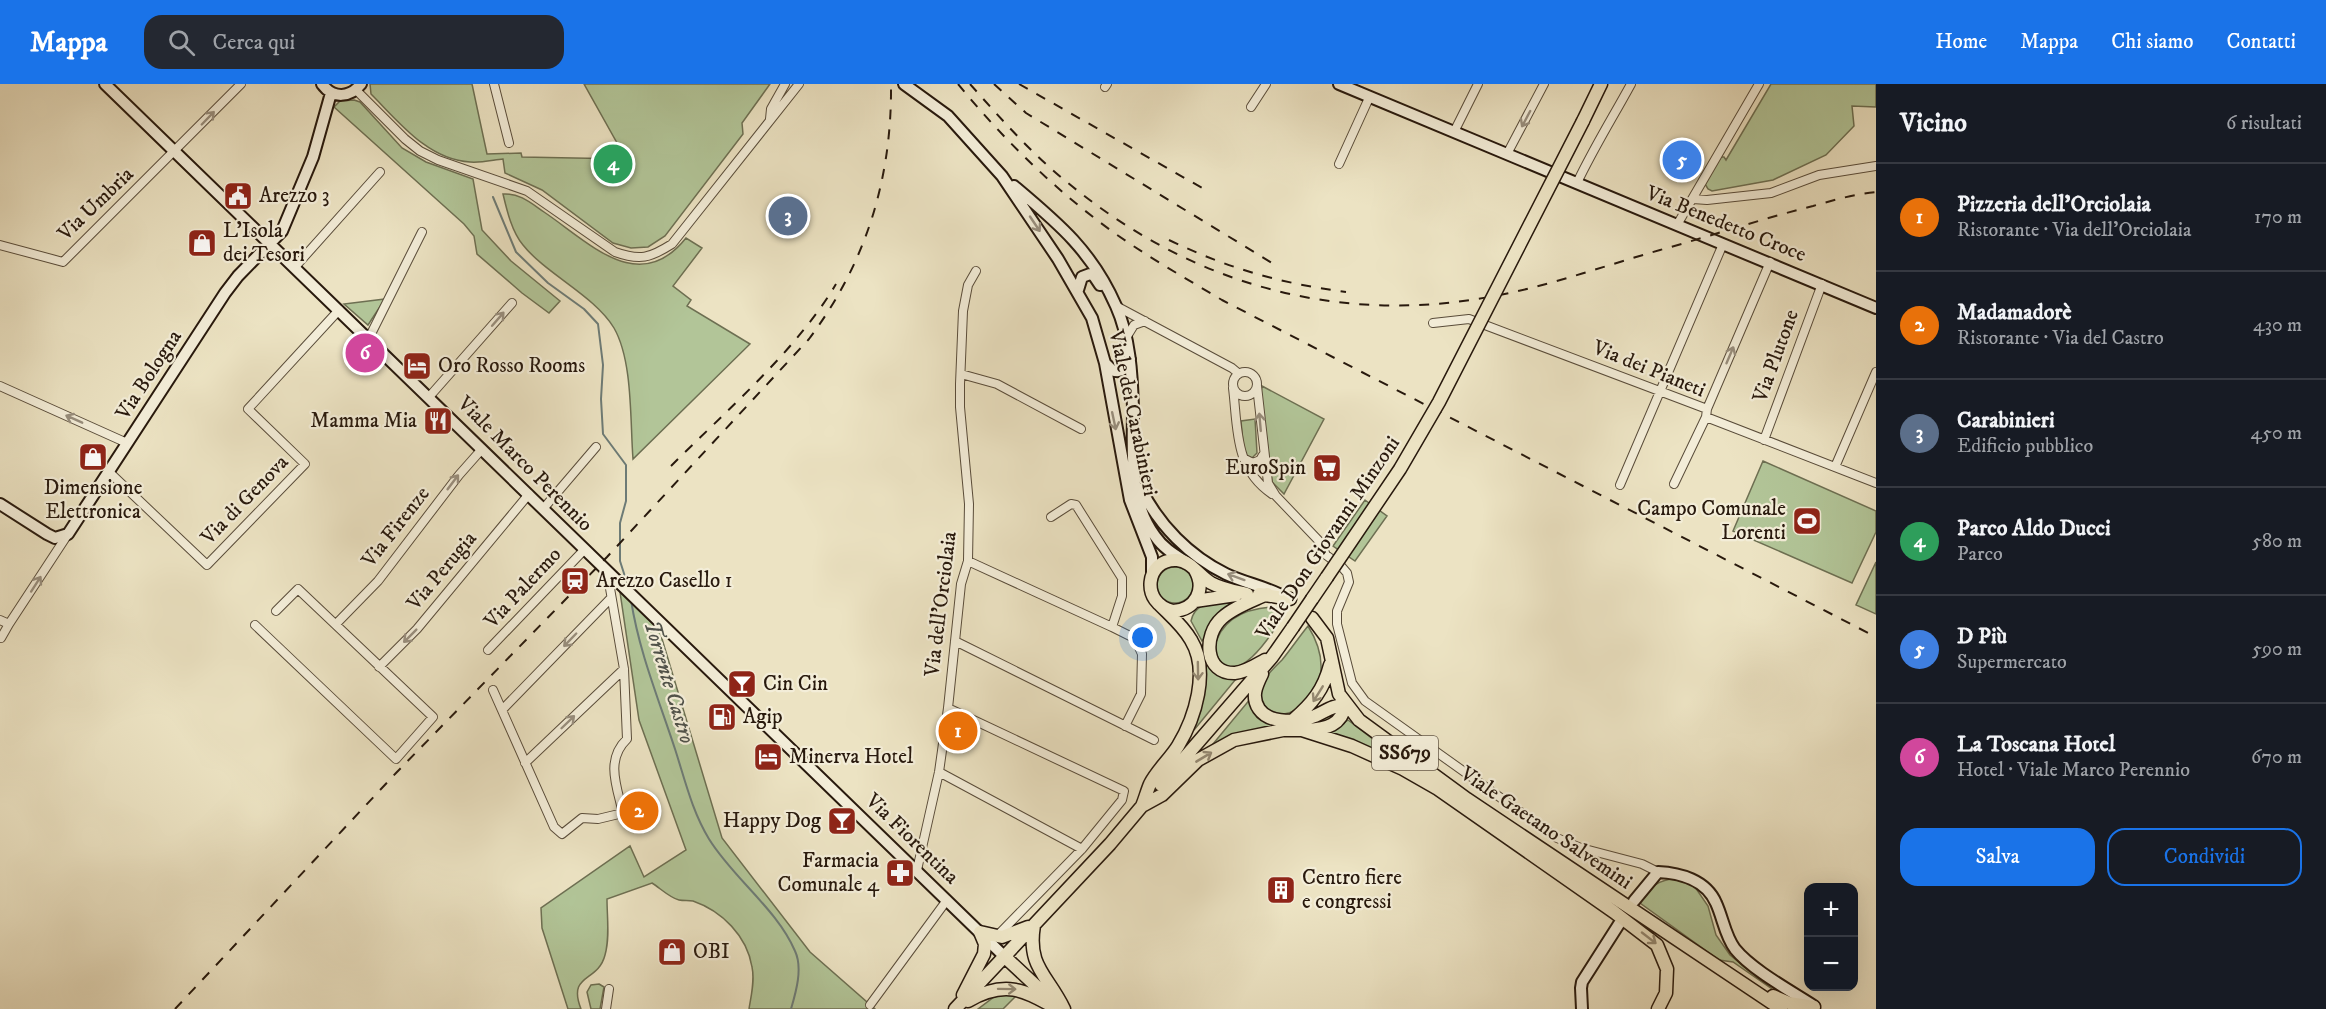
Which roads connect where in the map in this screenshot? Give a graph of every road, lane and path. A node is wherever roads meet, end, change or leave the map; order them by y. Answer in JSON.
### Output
{"nodes":[{"id":1,"x":105,"y":84,"type":"edge"},
{"id":2,"x":242,"y":84,"type":"edge"},
{"id":3,"x":322,"y":84,"type":"edge"},
{"id":4,"x":494,"y":84,"type":"edge"},
{"id":5,"x":785,"y":84,"type":"edge"},
{"id":6,"x":799,"y":84,"type":"edge"},
{"id":7,"x":904,"y":84,"type":"edge"},
{"id":8,"x":1266,"y":84,"type":"edge"},
{"id":9,"x":1339,"y":84,"type":"edge"},
{"id":10,"x":1478,"y":84,"type":"edge"},
{"id":11,"x":1544,"y":84,"type":"edge"},
{"id":12,"x":1601,"y":84,"type":"edge"},
{"id":13,"x":1631,"y":84,"type":"edge"},
{"id":14,"x":1759,"y":84,"type":"edge"},
{"id":15,"x":358,"y":87,"type":"edge"},
{"id":16,"x":331,"y":93,"type":"junction"},
{"id":17,"x":1369,"y":98,"type":"junction"},
{"id":18,"x":1251,"y":107,"type":"dead end"},
{"id":19,"x":770,"y":120,"type":"junction"},
{"id":20,"x":1454,"y":132,"type":"junction"},
{"id":21,"x":509,"y":143,"type":"dead end"},
{"id":22,"x":176,"y":152,"type":"junction"},
{"id":23,"x":1507,"y":154,"type":"junction"},
{"id":24,"x":1340,"y":164,"type":"dead end"},
{"id":25,"x":1876,"y":166,"type":"edge"},
{"id":26,"x":380,"y":172,"type":"dead end"},
{"id":27,"x":1002,"y":176,"type":"junction"},
{"id":28,"x":1577,"y":183,"type":"junction"},
{"id":29,"x":1693,"y":199,"type":"junction"},
{"id":30,"x":1677,"y":225,"type":"junction"},
{"id":31,"x":422,"y":232,"type":"dead end"},
{"id":32,"x":270,"y":244,"type":"junction"},
{"id":33,"x":1722,"y":244,"type":"junction"},
{"id":34,"x":0,"y":245,"type":"edge"},
{"id":35,"x":1770,"y":262,"type":"junction"},
{"id":36,"x":295,"y":267,"type":"junction"},
{"id":37,"x":976,"y":271,"type":"dead end"},
{"id":38,"x":1822,"y":285,"type":"junction"},
{"id":39,"x":1078,"y":290,"type":"junction"},
{"id":40,"x":512,"y":303,"type":"dead end"},
{"id":41,"x":1115,"y":303,"type":"junction"},
{"id":42,"x":1876,"y":308,"type":"edge"},
{"id":43,"x":339,"y":310,"type":"junction"},
{"id":44,"x":1145,"y":321,"type":"junction"},
{"id":45,"x":1433,"y":322,"type":"dead end"},
{"id":46,"x":369,"y":338,"type":"junction"},
{"id":47,"x":1126,"y":339,"type":"junction"},
{"id":48,"x":1130,"y":359,"type":"junction"},
{"id":49,"x":1105,"y":363,"type":"junction"},
{"id":50,"x":1876,"y":372,"type":"edge"},
{"id":51,"x":1238,"y":373,"type":"junction"},
{"id":52,"x":961,"y":374,"type":"junction"},
{"id":53,"x":0,"y":386,"type":"edge"},
{"id":54,"x":1257,"y":387,"type":"junction"},
{"id":55,"x":1233,"y":388,"type":"junction"},
{"id":56,"x":1661,"y":392,"type":"junction"},
{"id":57,"x":429,"y":397,"type":"junction"},
{"id":58,"x":1707,"y":413,"type":"junction"},
{"id":59,"x":1081,"y":429,"type":"dead end"},
{"id":60,"x":1764,"y":440,"type":"junction"},
{"id":61,"x":127,"y":443,"type":"junction"},
{"id":62,"x":596,"y":447,"type":"dead end"},
{"id":63,"x":482,"y":449,"type":"junction"},
{"id":64,"x":1263,"y":454,"type":"junction"},
{"id":65,"x":1242,"y":457,"type":"junction"},
{"id":66,"x":1132,"y":462,"type":"junction"},
{"id":67,"x":1835,"y":467,"type":"junction"},
{"id":68,"x":108,"y":471,"type":"junction"},
{"id":69,"x":1876,"y":483,"type":"edge"},
{"id":70,"x":1674,"y":484,"type":"dead end"},
{"id":71,"x":1620,"y":485,"type":"dead end"},
{"id":72,"x":529,"y":494,"type":"junction"},
{"id":73,"x":1276,"y":496,"type":"junction"},
{"id":74,"x":0,"y":504,"type":"edge"},
{"id":75,"x":543,"y":509,"type":"junction"},
{"id":76,"x":1051,"y":517,"type":"dead end"},
{"id":77,"x":68,"y":534,"type":"junction"},
{"id":78,"x":584,"y":549,"type":"junction"},
{"id":79,"x":968,"y":561,"type":"junction"},
{"id":80,"x":1192,"y":567,"type":"junction"},
{"id":81,"x":607,"y":571,"type":"junction"},
{"id":82,"x":1152,"y":574,"type":"junction"},
{"id":83,"x":1247,"y":594,"type":"junction"},
{"id":84,"x":1267,"y":594,"type":"junction"},
{"id":85,"x":611,"y":598,"type":"junction"},
{"id":86,"x":1290,"y":599,"type":"joint"},
{"id":87,"x":1194,"y":602,"type":"junction"},
{"id":88,"x":1160,"y":605,"type":"junction"},
{"id":89,"x":276,"y":611,"type":"dead end"},
{"id":90,"x":1312,"y":618,"type":"dead end"},
{"id":91,"x":0,"y":620,"type":"edge"},
{"id":92,"x":9,"y":624,"type":"junction"},
{"id":93,"x":336,"y":624,"type":"junction"},
{"id":94,"x":255,"y":625,"type":"dead end"},
{"id":95,"x":1112,"y":627,"type":"junction"},
{"id":96,"x":0,"y":638,"type":"edge"},
{"id":97,"x":955,"y":640,"type":"junction"},
{"id":98,"x":488,"y":650,"type":"dead end"},
{"id":99,"x":1272,"y":657,"type":"junction"},
{"id":100,"x":1210,"y":659,"type":"junction"},
{"id":101,"x":1331,"y":661,"type":"junction"},
{"id":102,"x":379,"y":667,"type":"junction"},
{"id":103,"x":624,"y":669,"type":"junction"},
{"id":104,"x":493,"y":690,"type":"dead end"},
{"id":105,"x":1345,"y":705,"type":"junction"},
{"id":106,"x":948,"y":708,"type":"junction"},
{"id":107,"x":502,"y":710,"type":"junction"},
{"id":108,"x":1293,"y":720,"type":"junction"},
{"id":109,"x":1125,"y":726,"type":"junction"},
{"id":110,"x":1302,"y":730,"type":"junction"},
{"id":111,"x":1154,"y":740,"type":"dead end"},
{"id":112,"x":525,"y":763,"type":"junction"},
{"id":113,"x":939,"y":772,"type":"junction"},
{"id":114,"x":1142,"y":806,"type":"junction"},
{"id":115,"x":1521,"y":847,"type":"junction"},
{"id":116,"x":1082,"y":849,"type":"junction"},
{"id":117,"x":917,"y":870,"type":"junction"},
{"id":118,"x":1658,"y":872,"type":"junction"},
{"id":119,"x":947,"y":900,"type":"junction"},
{"id":120,"x":1635,"y":907,"type":"junction"},
{"id":121,"x":1035,"y":924,"type":"junction"},
{"id":122,"x":1619,"y":924,"type":"dead end"},
{"id":123,"x":980,"y":932,"type":"junction"},
{"id":124,"x":998,"y":935,"type":"junction"},
{"id":125,"x":1005,"y":957,"type":"junction"},
{"id":126,"x":1719,"y":968,"type":"junction"},
{"id":127,"x":609,"y":989,"type":"dead end"},
{"id":128,"x":870,"y":1005,"type":"dead end"},
{"id":129,"x":1583,"y":1007,"type":"edge"},
{"id":130,"x":956,"y":1008,"type":"edge"},
{"id":131,"x":1817,"y":1008,"type":"edge"},
{"id":132,"x":606,"y":1009,"type":"edge"},
{"id":133,"x":1060,"y":1009,"type":"edge"},
{"id":134,"x":1658,"y":1009,"type":"edge"},
{"id":135,"x":1781,"y":1009,"type":"edge"}],
"edges":[{"from":1,"to":22,"type":"main road","name":"Viale Marco Perennio"},
{"from":22,"to":2,"type":"street","one_way":true},
{"from":3,"to":16,"type":"main road"},
{"from":4,"to":21,"type":"street"},
{"from":5,"to":19,"type":"street"},
{"from":6,"to":19,"type":"street"},
{"from":7,"to":27,"type":"main road","name":"Viale dei Carabinieri"},
{"from":8,"to":18,"type":"street"},
{"from":9,"to":17,"type":"main road","name":"Via Benedetto Croce"},
{"from":10,"to":20,"type":"street"},
{"from":11,"to":23,"type":"street","one_way":true},
{"from":12,"to":99,"type":"main road","name":"Viale Don Giovanni Minzoni","bridge":true},
{"from":13,"to":28,"type":"street"},
{"from":14,"to":29,"type":"street"},
{"from":15,"to":16,"type":"main road"},
{"from":15,"to":19,"type":"street"},
{"from":16,"to":32,"type":"main road","name":"Via Bologna"},
{"from":17,"to":20,"type":"main road","name":"Via Benedetto Croce"},
{"from":17,"to":24,"type":"street"},
{"from":20,"to":23,"type":"main road","name":"Via Benedetto Croce"},
{"from":22,"to":32,"type":"main road","name":"Viale Marco Perennio"},
{"from":22,"to":34,"type":"street","name":"Via Umbria"},
{"from":23,"to":28,"type":"main road","name":"Via Benedetto Croce"},
{"from":25,"to":29,"type":"street"},
{"from":26,"to":36,"type":"street"},
{"from":27,"to":39,"type":"main road","name":"Viale dei Carabinieri","one_way":true},
{"from":27,"to":41,"type":"main road","name":"Viale dei Carabinieri"},
{"from":28,"to":30,"type":"main road","name":"Via Benedetto Croce"},
{"from":29,"to":30,"type":"street"},
{"from":30,"to":33,"type":"main road","name":"Via Benedetto Croce"},
{"from":31,"to":46,"type":"street"},
{"from":32,"to":36,"type":"main road","name":"Viale Marco Perennio"},
{"from":32,"to":61,"type":"main road","name":"Via Bologna"},
{"from":33,"to":35,"type":"main road","name":"Via Benedetto Croce"},
{"from":33,"to":56,"type":"street"},
{"from":35,"to":38,"type":"main road","name":"Via Benedetto Croce"},
{"from":58,"to":35,"type":"street","one_way":true},
{"from":36,"to":43,"type":"main road","name":"Viale Marco Perennio"},
{"from":37,"to":52,"type":"street","name":"Via dell'Orciolaia"},
{"from":38,"to":42,"type":"main road","name":"Via Benedetto Croce"},
{"from":38,"to":60,"type":"street","name":"Via Plutone"},
{"from":39,"to":41,"type":"main road"},
{"from":39,"to":49,"type":"main road","name":"Viale dei Carabinieri"},
{"from":57,"to":40,"type":"street","one_way":true},
{"from":41,"to":44,"type":"street"},
{"from":41,"to":47,"type":"main road","name":"Viale dei Carabinieri"},
{"from":43,"to":46,"type":"main road","name":"Viale Marco Perennio"},
{"from":43,"to":68,"type":"street","name":"Via di Genova"},
{"from":44,"to":47,"type":"street"},
{"from":44,"to":51,"type":"street"},
{"from":45,"to":56,"type":"street","name":"Via dei Pianeti"},
{"from":46,"to":57,"type":"main road","name":"Viale Marco Perennio"},
{"from":47,"to":48,"type":"main road","name":"Viale dei Carabinieri"},
{"from":48,"to":49,"type":"main road"},
{"from":48,"to":66,"type":"main road","name":"Viale dei Carabinieri"},
{"from":49,"to":82,"type":"main road","name":"Viale dei Carabinieri","one_way":true},
{"from":50,"to":67,"type":"street"},
{"from":51,"to":54,"type":"street"},
{"from":51,"to":55,"type":"street"},
{"from":52,"to":59,"type":"street"},
{"from":52,"to":79,"type":"street","name":"Via dell'Orciolaia"},
{"from":61,"to":53,"type":"street","one_way":true},
{"from":54,"to":55,"type":"street"},
{"from":64,"to":54,"type":"street","one_way":true},
{"from":55,"to":65,"type":"street"},
{"from":56,"to":58,"type":"street","name":"Via dei Pianeti"},
{"from":56,"to":71,"type":"street"},
{"from":57,"to":63,"type":"main road","name":"Viale Marco Perennio"},
{"from":58,"to":60,"type":"street","name":"Via dei Pianeti"},
{"from":58,"to":70,"type":"street"},
{"from":60,"to":67,"type":"street","name":"Via dei Pianeti"},
{"from":61,"to":68,"type":"main road","name":"Via Bologna"},
{"from":62,"to":75,"type":"street"},
{"from":63,"to":72,"type":"main road","name":"Viale Marco Perennio"},
{"from":93,"to":63,"type":"street","name":"Via Firenze","one_way":true},
{"from":64,"to":65,"type":"street"},
{"from":64,"to":73,"type":"street"},
{"from":65,"to":73,"type":"street"},
{"from":66,"to":80,"type":"main road","name":"Viale dei Carabinieri"},
{"from":86,"to":66,"type":"main road","name":"Viale dei Carabinieri","one_way":true},
{"from":67,"to":69,"type":"street","name":"Via dei Pianeti"},
{"from":68,"to":77,"type":"main road","name":"Via Bologna"},
{"from":72,"to":75,"type":"main road","name":"Viale Marco Perennio"},
{"from":72,"to":102,"type":"street","name":"Via Perugia","one_way":true},
{"from":73,"to":118,"type":"street"},
{"from":74,"to":77,"type":"main road"},
{"from":75,"to":78,"type":"main road","name":"Viale Marco Perennio"},
{"from":76,"to":95,"type":"street"},
{"from":92,"to":77,"type":"street","one_way":true},
{"from":78,"to":81,"type":"main road","name":"Viale Marco Perennio"},
{"from":78,"to":98,"type":"street","name":"Via Palermo"},
{"from":79,"to":95,"type":"street"},
{"from":79,"to":97,"type":"street","name":"Via dell'Orciolaia"},
{"from":80,"to":82,"type":"main road"},
{"from":80,"to":83,"type":"main road"},
{"from":80,"to":87,"type":"main road"},
{"from":81,"to":85,"type":"street"},
{"from":81,"to":117,"type":"main road","name":"Via Fiorentina"},
{"from":82,"to":88,"type":"main road"},
{"from":83,"to":84,"type":"main road"},
{"from":83,"to":87,"type":"main road"},
{"from":84,"to":86,"type":"main road"},
{"from":84,"to":100,"type":"main road"},
{"from":85,"to":103,"type":"street"},
{"from":85,"to":107,"type":"street","one_way":true},
{"from":87,"to":88,"type":"main road"},
{"from":87,"to":100,"type":"main road"},
{"from":88,"to":114,"type":"main road","one_way":true},
{"from":89,"to":93,"type":"street"},
{"from":90,"to":101,"type":"main road","name":"Viale Gaetano Salvemini","number":"SS679"},
{"from":91,"to":92,"type":"street"},
{"from":92,"to":96,"type":"street"},
{"from":93,"to":102,"type":"street"},
{"from":94,"to":102,"type":"street"},
{"from":95,"to":109,"type":"street"},
{"from":97,"to":106,"type":"street","name":"Via dell'Orciolaia"},
{"from":97,"to":109,"type":"street"},
{"from":99,"to":100,"type":"main road"},
{"from":99,"to":108,"type":"main road"},
{"from":99,"to":114,"type":"main road","name":"Viale Don Giovanni Minzoni"},
{"from":101,"to":105,"type":"main road","name":"Viale Gaetano Salvemini","number":"SS679"},
{"from":101,"to":108,"type":"main road","one_way":true},
{"from":112,"to":103,"type":"street","one_way":true},
{"from":103,"to":112,"type":"street"},
{"from":104,"to":107,"type":"street"},
{"from":105,"to":108,"type":"main road"},
{"from":105,"to":110,"type":"main road"},
{"from":105,"to":120,"type":"main road","name":"Viale Gaetano Salvemini","number":"SS679"},
{"from":106,"to":113,"type":"street","name":"Via dell'Orciolaia"},
{"from":106,"to":116,"type":"street"},
{"from":107,"to":112,"type":"street"},
{"from":109,"to":111,"type":"street"},
{"from":114,"to":110,"type":"main road","one_way":true},
{"from":110,"to":115,"type":"main road"},
{"from":113,"to":116,"type":"street"},
{"from":113,"to":117,"type":"street","name":"Via dell'Orciolaia"},
{"from":114,"to":121,"type":"main road","name":"Viale Don Giovanni Minzoni"},
{"from":115,"to":120,"type":"main road"},
{"from":115,"to":134,"type":"main road","one_way":true},
{"from":116,"to":124,"type":"street"},
{"from":117,"to":119,"type":"main road","name":"Via Fiorentina"},
{"from":118,"to":120,"type":"main road"},
{"from":118,"to":131,"type":"main road"},
{"from":119,"to":123,"type":"main road","name":"Via Fiorentina"},
{"from":119,"to":128,"type":"street"},
{"from":120,"to":126,"type":"main road","name":"Viale Gaetano Salvemini","number":"SS679"},
{"from":121,"to":124,"type":"main road"},
{"from":121,"to":125,"type":"main road","name":"Viale Don Giovanni Minzoni"},
{"from":121,"to":133,"type":"main road"},
{"from":122,"to":129,"type":"main road"},
{"from":123,"to":124,"type":"main road"},
{"from":123,"to":125,"type":"main road","name":"Via Fiorentina"},
{"from":123,"to":130,"type":"main road"},
{"from":125,"to":130,"type":"main road","name":"Viale Don Giovanni Minzoni"},
{"from":125,"to":133,"type":"main road","name":"Via Fiorentina"},
{"from":126,"to":131,"type":"main road"},
{"from":126,"to":135,"type":"main road","name":"Viale Gaetano Salvemini","number":"SS679"},
{"from":127,"to":132,"type":"street"},
{"from":130,"to":133,"type":"main road","one_way":true}]}
